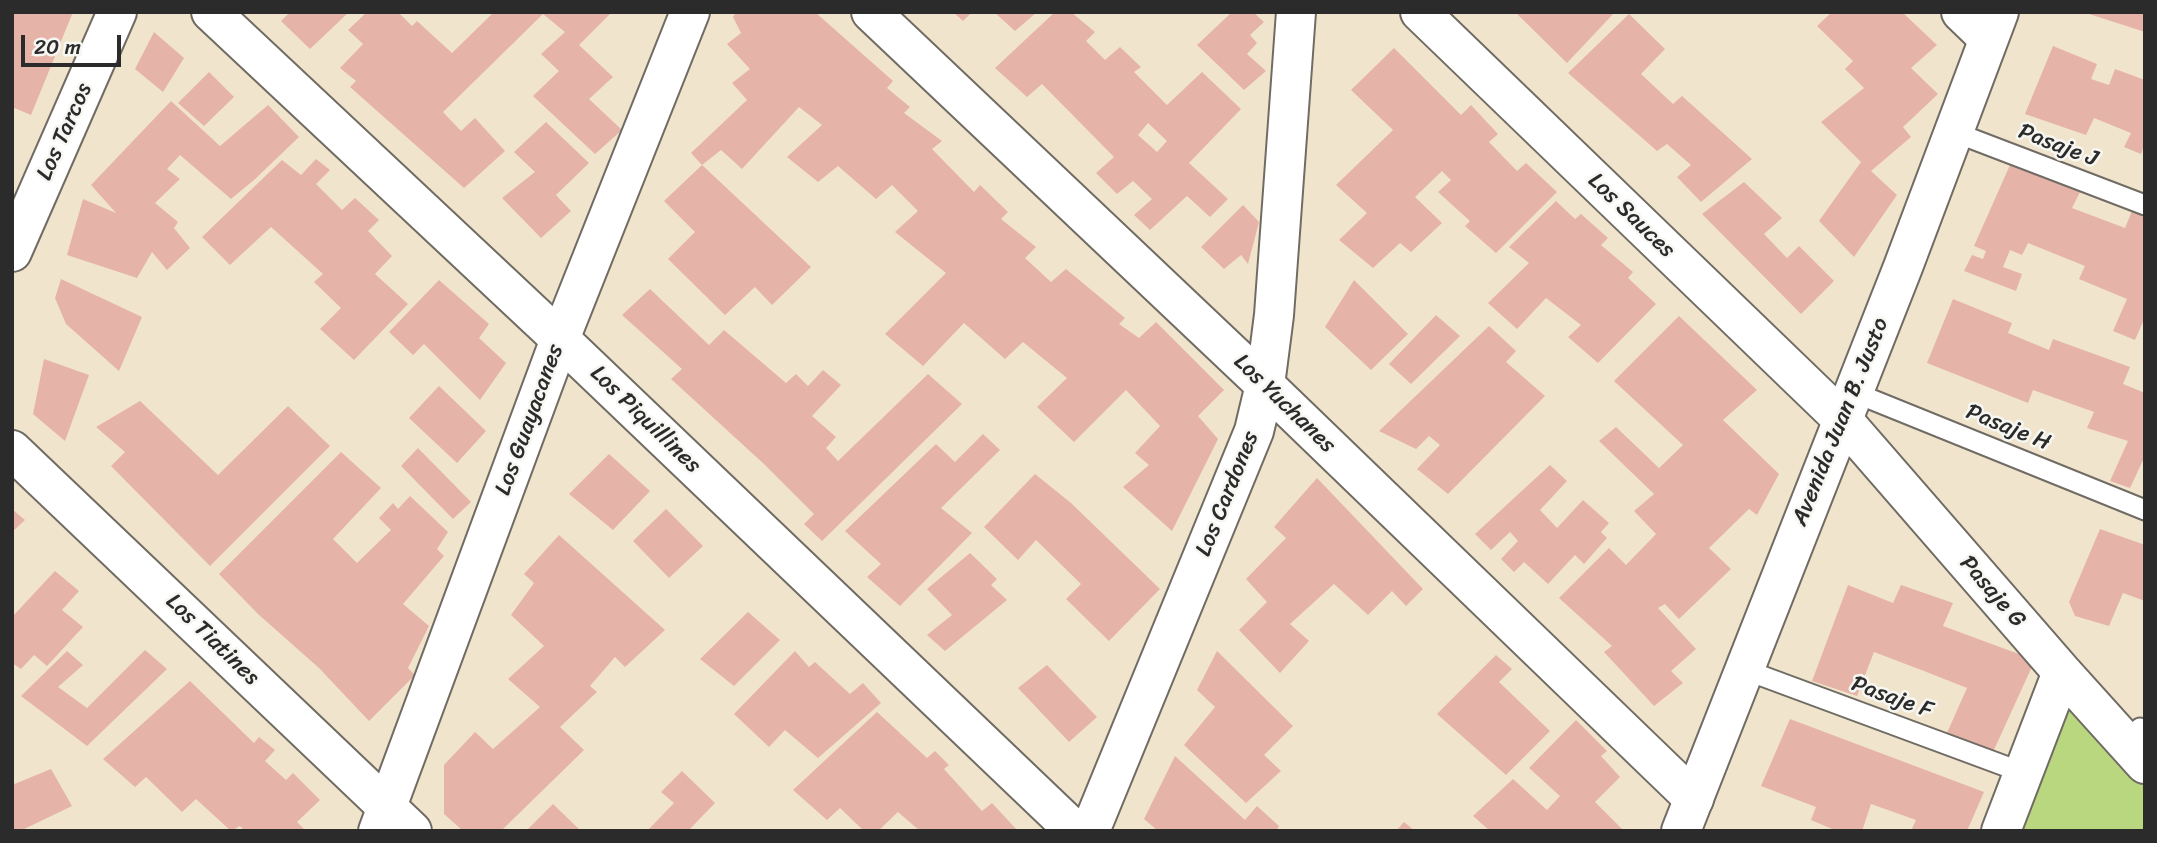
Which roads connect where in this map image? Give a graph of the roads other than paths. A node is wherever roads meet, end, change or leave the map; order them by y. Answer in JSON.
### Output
{"nodes":[{"id":1,"x":117,"y":12,"type":"edge"},
{"id":2,"x":211,"y":12,"type":"edge"},
{"id":3,"x":690,"y":12,"type":"edge"},
{"id":4,"x":871,"y":12,"type":"edge"},
{"id":5,"x":1296,"y":12,"type":"edge"},
{"id":6,"x":1420,"y":12,"type":"edge"},
{"id":7,"x":1961,"y":12,"type":"edge"},
{"id":8,"x":1994,"y":25,"type":"edge"},
{"id":9,"x":1954,"y":132,"type":"junction"},
{"id":10,"x":2145,"y":205,"type":"edge"},
{"id":11,"x":12,"y":251,"type":"edge"},
{"id":12,"x":560,"y":339,"type":"junction"},
{"id":13,"x":1265,"y":385,"type":"junction"},
{"id":14,"x":1847,"y":406,"type":"junction"},
{"id":15,"x":12,"y":450,"type":"edge"},
{"id":16,"x":2145,"y":510,"type":"edge"},
{"id":17,"x":1743,"y":669,"type":"junction"},
{"id":18,"x":2062,"y":672,"type":"junction"},
{"id":19,"x":2141,"y":736,"type":"edge"},
{"id":20,"x":2024,"y":773,"type":"junction"},
{"id":21,"x":1687,"y":815,"type":"edge"},
{"id":22,"x":393,"y":823,"type":"edge"},
{"id":23,"x":1075,"y":831,"type":"edge"},
{"id":24,"x":1090,"y":831,"type":"edge"},
{"id":25,"x":2001,"y":831,"type":"edge"}],
"edges":[{"from":1,"to":11,"type":"street","name":"Los Tarcos"},
{"from":2,"to":12,"type":"street","name":"Los Piquillines"},
{"from":3,"to":12,"type":"street","name":"Los Guayacanes"},
{"from":4,"to":13,"type":"street","name":"Los Yuchanes"},
{"from":5,"to":13,"type":"street","name":"Los Cardones"},
{"from":6,"to":14,"type":"street","name":"Los Sauces"},
{"from":7,"to":8,"type":"street"},
{"from":8,"to":9,"type":"street","name":"Avenida Juan B. Justo"},
{"from":9,"to":10,"type":"lane","name":"Pasaje J"},
{"from":9,"to":14,"type":"street","name":"Avenida Juan B. Justo"},
{"from":12,"to":22,"type":"street","name":"Los Guayacanes"},
{"from":12,"to":23,"type":"street","name":"Los Piquillines"},
{"from":13,"to":21,"type":"street","name":"Los Yuchanes"},
{"from":13,"to":24,"type":"street","name":"Los Cardones"},
{"from":14,"to":16,"type":"lane","name":"Pasaje H"},
{"from":14,"to":17,"type":"street","name":"Avenida Juan B. Justo"},
{"from":14,"to":18,"type":"street","name":"Pasaje G"},
{"from":15,"to":22,"type":"street","name":"Los Tiatines"},
{"from":17,"to":20,"type":"lane","name":"Pasaje F"},
{"from":17,"to":21,"type":"street","name":"Avenida Juan B. Justo"},
{"from":18,"to":19,"type":"street","name":"Pasaje G"},
{"from":18,"to":20,"type":"street"},
{"from":20,"to":25,"type":"street"}]}
